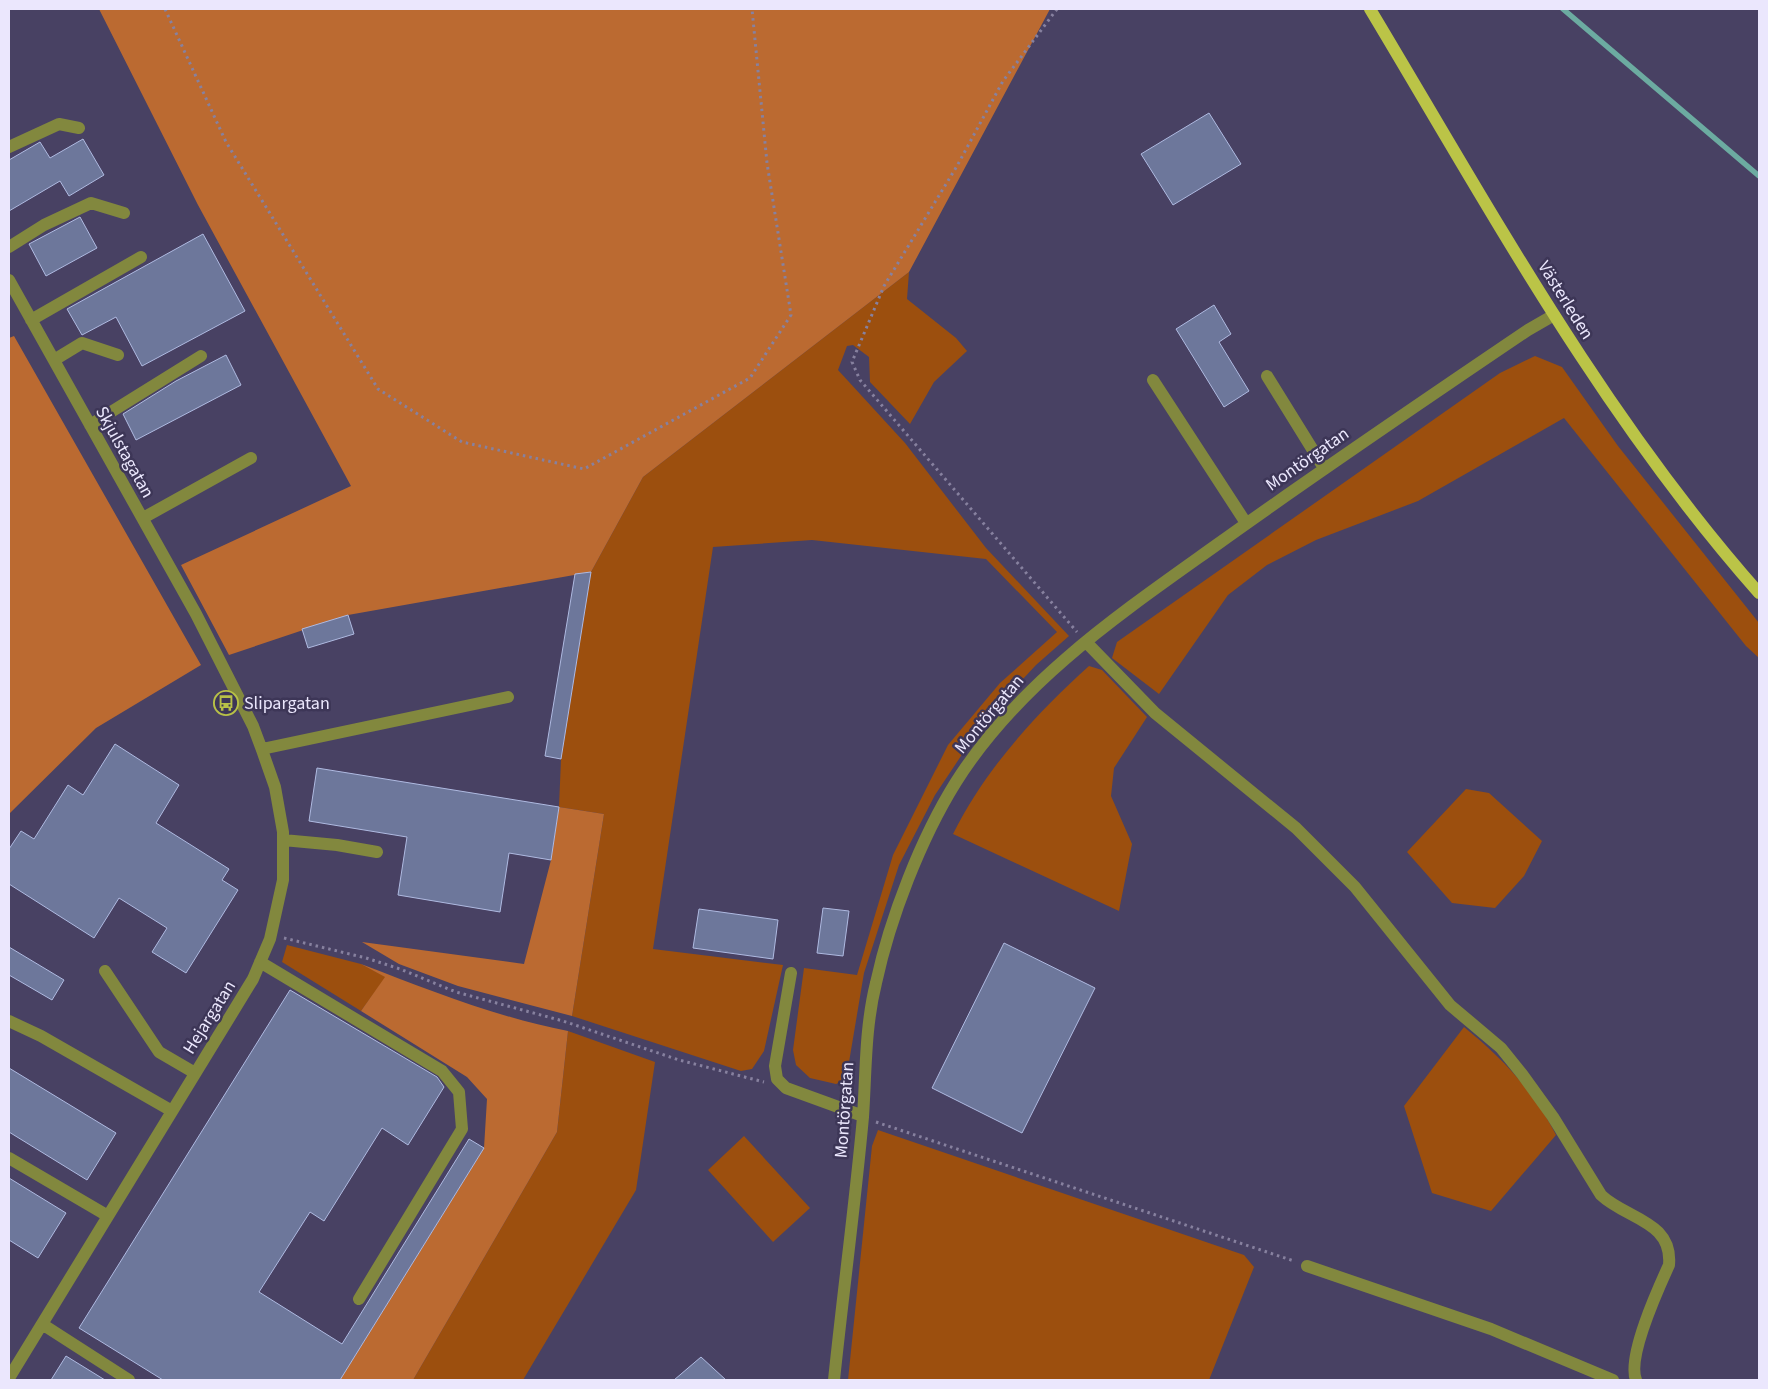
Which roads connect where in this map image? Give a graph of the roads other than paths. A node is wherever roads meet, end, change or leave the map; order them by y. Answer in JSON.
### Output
{"nodes":[{"id":1,"x":1370,"y":9,"type":"edge"},
{"id":2,"x":79,"y":128,"type":"dead end"},
{"id":3,"x":9,"y":147,"type":"edge"},
{"id":4,"x":124,"y":213,"type":"dead end"},
{"id":5,"x":9,"y":247,"type":"edge"},
{"id":6,"x":142,"y":256,"type":"dead end"},
{"id":7,"x":9,"y":280,"type":"edge"},
{"id":8,"x":1554,"y":315,"type":"junction"},
{"id":9,"x":31,"y":320,"type":"junction"},
{"id":10,"x":118,"y":355,"type":"dead end"},
{"id":11,"x":201,"y":356,"type":"dead end"},
{"id":12,"x":54,"y":360,"type":"junction"},
{"id":13,"x":1267,"y":376,"type":"dead end"},
{"id":14,"x":1153,"y":380,"type":"dead end"},
{"id":15,"x":90,"y":425,"type":"junction"},
{"id":16,"x":251,"y":458,"type":"dead end"},
{"id":17,"x":1324,"y":468,"type":"junction"},
{"id":18,"x":143,"y":518,"type":"junction"},
{"id":19,"x":1246,"y":523,"type":"junction"},
{"id":20,"x":1759,"y":593,"type":"edge"},
{"id":21,"x":210,"y":641,"type":"joint"},
{"id":22,"x":1086,"y":642,"type":"junction"},
{"id":23,"x":508,"y":697,"type":"dead end"},
{"id":24,"x":262,"y":748,"type":"junction"},
{"id":25,"x":283,"y":840,"type":"junction"},
{"id":26,"x":377,"y":852,"type":"dead end"},
{"id":27,"x":260,"y":962,"type":"junction"},
{"id":28,"x":105,"y":970,"type":"dead end"},
{"id":29,"x":791,"y":973,"type":"dead end"},
{"id":30,"x":9,"y":1021,"type":"edge"},
{"id":31,"x":195,"y":1073,"type":"junction"},
{"id":32,"x":172,"y":1111,"type":"junction"},
{"id":33,"x":863,"y":1116,"type":"junction"},
{"id":34,"x":9,"y":1158,"type":"edge"},
{"id":35,"x":108,"y":1216,"type":"junction"},
{"id":36,"x":1307,"y":1266,"type":"road end"},
{"id":37,"x":359,"y":1299,"type":"dead end"},
{"id":38,"x":42,"y":1324,"type":"junction"},
{"id":39,"x":9,"y":1378,"type":"edge"},
{"id":40,"x":129,"y":1380,"type":"edge"},
{"id":41,"x":834,"y":1380,"type":"edge"},
{"id":42,"x":1613,"y":1380,"type":"edge"},
{"id":43,"x":1636,"y":1380,"type":"edge"}],
"edges":[{"from":1,"to":8,"type":"main road","name":"Västerleden"},
{"from":2,"to":3,"type":"street"},
{"from":4,"to":5,"type":"street"},
{"from":6,"to":9,"type":"street"},
{"from":7,"to":9,"type":"street","name":"Skjulstagatan"},
{"from":8,"to":17,"type":"street","name":"Montörgatan"},
{"from":8,"to":20,"type":"main road","name":"Västerleden"},
{"from":9,"to":12,"type":"street","name":"Skjulstagatan"},
{"from":10,"to":12,"type":"street"},
{"from":11,"to":15,"type":"street"},
{"from":12,"to":15,"type":"street","name":"Skjulstagatan"},
{"from":13,"to":17,"type":"street"},
{"from":14,"to":19,"type":"street"},
{"from":15,"to":18,"type":"street","name":"Skjulstagatan"},
{"from":16,"to":18,"type":"street"},
{"from":17,"to":19,"type":"street","name":"Montörgatan"},
{"from":18,"to":21,"type":"street","name":"Skjulstagatan"},
{"from":19,"to":22,"type":"street","name":"Montörgatan"},
{"from":21,"to":24,"type":"street","name":"Hejargatan"},
{"from":22,"to":33,"type":"street","name":"Montörgatan"},
{"from":22,"to":43,"type":"street"},
{"from":23,"to":24,"type":"street"},
{"from":24,"to":25,"type":"street","name":"Hejargatan"},
{"from":25,"to":26,"type":"street"},
{"from":25,"to":27,"type":"street","name":"Hejargatan"},
{"from":27,"to":31,"type":"street","name":"Hejargatan"},
{"from":27,"to":37,"type":"street"},
{"from":28,"to":31,"type":"street"},
{"from":29,"to":33,"type":"street"},
{"from":30,"to":32,"type":"street"},
{"from":31,"to":32,"type":"street","name":"Hejargatan"},
{"from":32,"to":35,"type":"street","name":"Hejargatan"},
{"from":33,"to":41,"type":"street","name":"Montörgatan"},
{"from":34,"to":35,"type":"street"},
{"from":35,"to":38,"type":"street","name":"Hejargatan"},
{"from":36,"to":42,"type":"street"},
{"from":38,"to":39,"type":"street","name":"Hejargatan"},
{"from":38,"to":40,"type":"street"}]}
